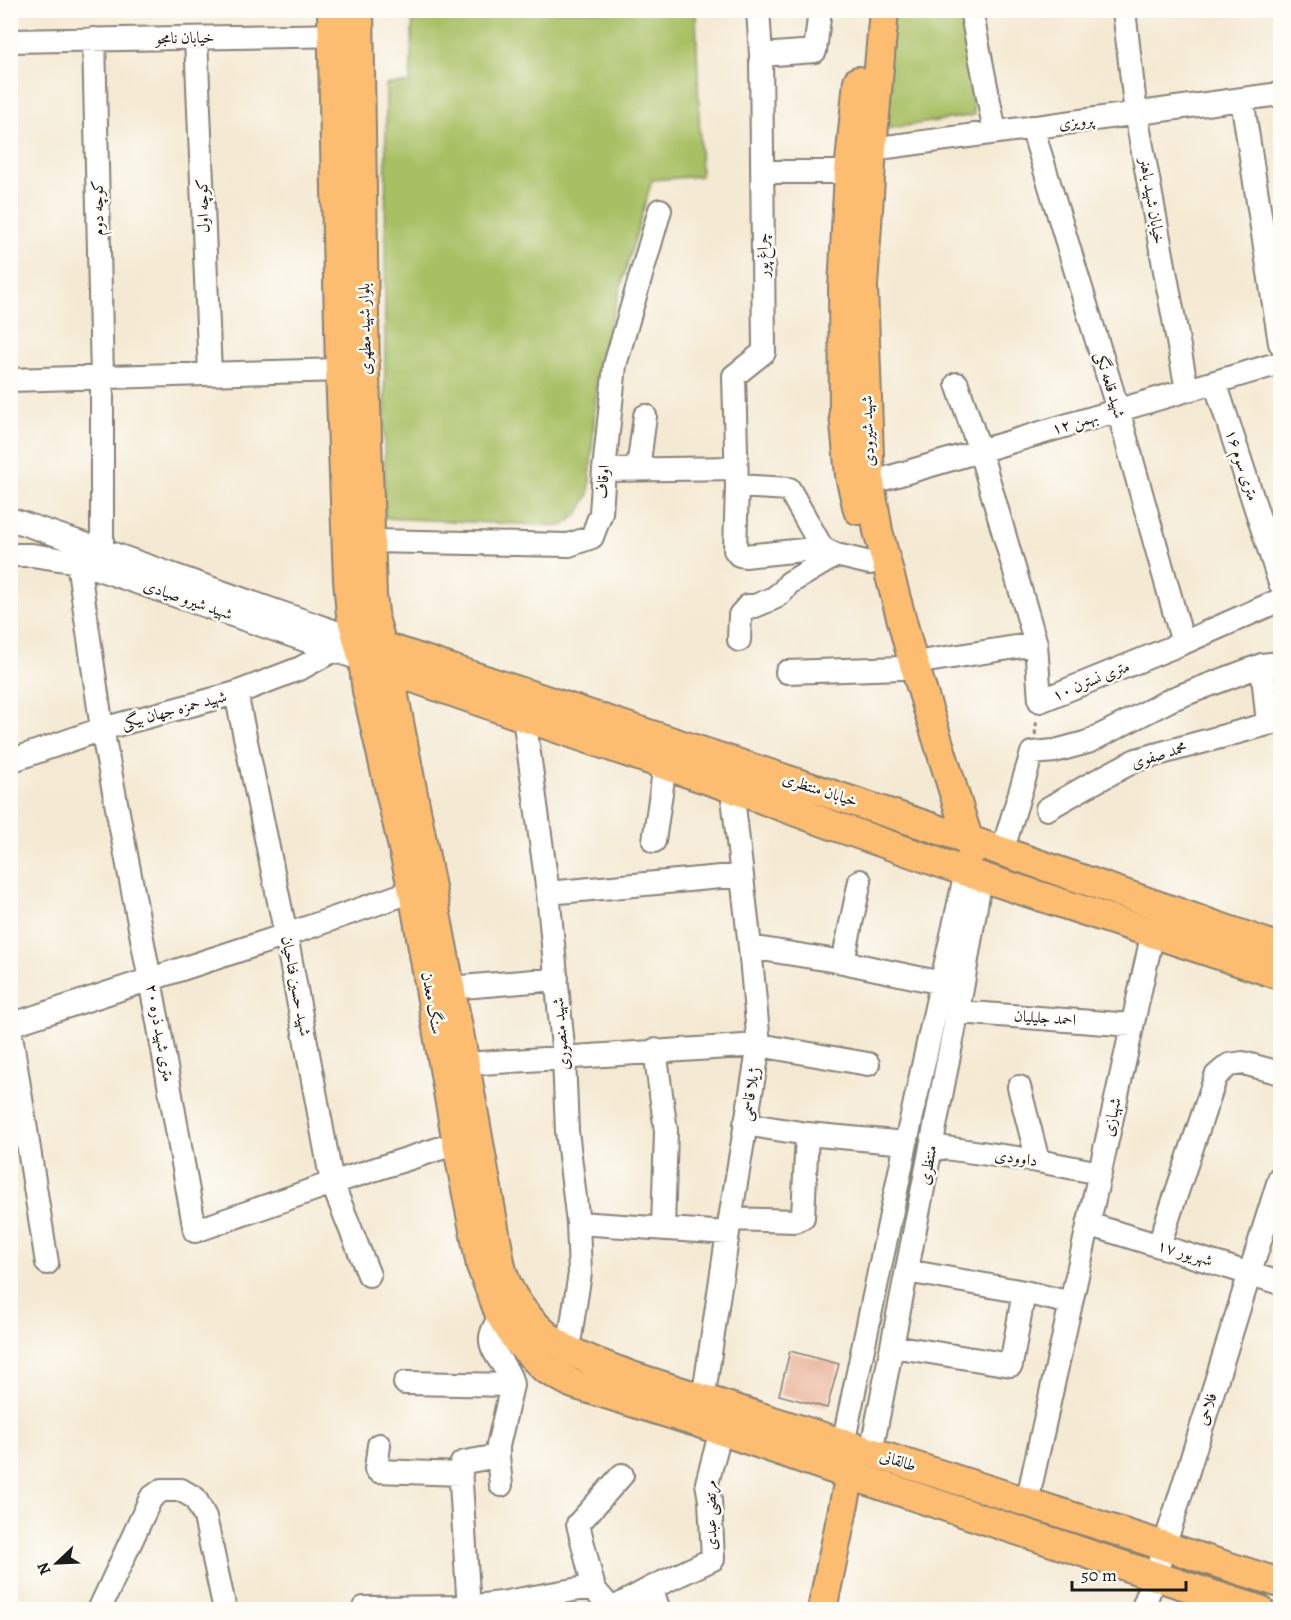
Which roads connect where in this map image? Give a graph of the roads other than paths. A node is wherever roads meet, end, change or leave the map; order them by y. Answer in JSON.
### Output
{"nodes":[{"id":1,"x":758,"y":10,"type":"edge"},
{"id":2,"x":820,"y":10,"type":"edge"},
{"id":3,"x":866,"y":10,"type":"edge"},
{"id":4,"x":884,"y":10,"type":"edge"},
{"id":5,"x":971,"y":10,"type":"edge"},
{"id":6,"x":1124,"y":10,"type":"edge"},
{"id":7,"x":345,"y":23,"type":"edge"},
{"id":8,"x":196,"y":38,"type":"junction"},
{"id":9,"x":94,"y":39,"type":"junction"},
{"id":10,"x":10,"y":41,"type":"edge"},
{"id":11,"x":761,"y":55,"type":"junction"},
{"id":12,"x":1281,"y":94,"type":"edge"},
{"id":13,"x":1242,"y":99,"type":"junction"},
{"id":14,"x":1136,"y":114,"type":"junction"},
{"id":15,"x":1032,"y":127,"type":"junction"},
{"id":16,"x":995,"y":132,"type":"junction"},
{"id":17,"x":872,"y":149,"type":"junction"},
{"id":18,"x":762,"y":172,"type":"junction"},
{"id":19,"x":849,"y":172,"type":"junction"},
{"id":20,"x":660,"y":210,"type":"dead end"},
{"id":21,"x":1281,"y":343,"type":"edge"},
{"id":22,"x":1281,"y":363,"type":"edge"},
{"id":23,"x":353,"y":372,"type":"junction"},
{"id":24,"x":210,"y":374,"type":"junction"},
{"id":25,"x":102,"y":377,"type":"junction"},
{"id":26,"x":10,"y":380,"type":"edge"},
{"id":27,"x":1215,"y":382,"type":"junction"},
{"id":28,"x":957,"y":384,"type":"dead end"},
{"id":29,"x":1187,"y":390,"type":"junction"},
{"id":30,"x":1118,"y":410,"type":"junction"},
{"id":31,"x":645,"y":416,"type":"dead end"},
{"id":32,"x":980,"y":451,"type":"junction"},
{"id":33,"x":638,"y":469,"type":"junction"},
{"id":34,"x":604,"y":470,"type":"junction"},
{"id":35,"x":737,"y":477,"type":"junction"},
{"id":36,"x":870,"y":483,"type":"junction"},
{"id":37,"x":10,"y":519,"type":"edge"},
{"id":38,"x":371,"y":541,"type":"junction"},
{"id":39,"x":102,"y":550,"type":"junction"},
{"id":40,"x":829,"y":552,"type":"junction"},
{"id":41,"x":10,"y":555,"type":"edge"},
{"id":42,"x":78,"y":562,"type":"junction"},
{"id":43,"x":870,"y":563,"type":"junction"},
{"id":44,"x":1281,"y":583,"type":"edge"},
{"id":45,"x":1281,"y":600,"type":"edge"},
{"id":46,"x":739,"y":640,"type":"dead end"},
{"id":47,"x":1036,"y":644,"type":"junction"},
{"id":48,"x":1183,"y":644,"type":"junction"},
{"id":49,"x":361,"y":650,"type":"junction"},
{"id":50,"x":1271,"y":664,"type":"edge"},
{"id":51,"x":908,"y":665,"type":"junction"},
{"id":52,"x":787,"y":672,"type":"dead end"},
{"id":53,"x":236,"y":693,"type":"junction"},
{"id":54,"x":524,"y":717,"type":"junction"},
{"id":55,"x":1274,"y":723,"type":"edge"},
{"id":56,"x":102,"y":729,"type":"junction"},
{"id":57,"x":10,"y":761,"type":"edge"},
{"id":58,"x":665,"y":765,"type":"junction"},
{"id":59,"x":732,"y":788,"type":"junction"},
{"id":60,"x":1047,"y":809,"type":"dead end"},
{"id":61,"x":962,"y":837,"type":"junction"},
{"id":62,"x":654,"y":841,"type":"dead end"},
{"id":63,"x":1002,"y":852,"type":"junction"},
{"id":64,"x":742,"y":874,"type":"junction"},
{"id":65,"x":974,"y":874,"type":"junction"},
{"id":66,"x":860,"y":882,"type":"dead end"},
{"id":67,"x":412,"y":891,"type":"junction"},
{"id":68,"x":548,"y":893,"type":"junction"},
{"id":69,"x":1153,"y":932,"type":"junction"},
{"id":70,"x":286,"y":935,"type":"junction"},
{"id":71,"x":750,"y":947,"type":"junction"},
{"id":72,"x":1281,"y":948,"type":"edge"},
{"id":73,"x":843,"y":962,"type":"junction"},
{"id":74,"x":1281,"y":975,"type":"edge"},
{"id":75,"x":150,"y":980,"type":"junction"},
{"id":76,"x":557,"y":980,"type":"junction"},
{"id":77,"x":942,"y":983,"type":"junction"},
{"id":78,"x":450,"y":988,"type":"junction"},
{"id":79,"x":958,"y":1012,"type":"junction"},
{"id":80,"x":1132,"y":1024,"type":"junction"},
{"id":81,"x":10,"y":1027,"type":"edge"},
{"id":82,"x":759,"y":1045,"type":"junction"},
{"id":83,"x":656,"y":1050,"type":"junction"},
{"id":84,"x":564,"y":1058,"type":"junction"},
{"id":85,"x":465,"y":1064,"type":"junction"},
{"id":86,"x":868,"y":1064,"type":"dead end"},
{"id":87,"x":1281,"y":1073,"type":"edge"},
{"id":88,"x":1019,"y":1087,"type":"dead end"},
{"id":89,"x":745,"y":1124,"type":"junction"},
{"id":90,"x":807,"y":1134,"type":"junction"},
{"id":91,"x":457,"y":1143,"type":"junction"},
{"id":92,"x":906,"y":1143,"type":"junction"},
{"id":93,"x":931,"y":1146,"type":"junction"},
{"id":94,"x":1038,"y":1161,"type":"junction"},
{"id":95,"x":1100,"y":1173,"type":"junction"},
{"id":96,"x":1281,"y":1177,"type":"edge"},
{"id":97,"x":332,"y":1183,"type":"junction"},
{"id":98,"x":578,"y":1223,"type":"junction"},
{"id":99,"x":1088,"y":1224,"type":"junction"},
{"id":100,"x":729,"y":1226,"type":"junction"},
{"id":101,"x":663,"y":1228,"type":"junction"},
{"id":102,"x":1159,"y":1245,"type":"junction"},
{"id":103,"x":46,"y":1263,"type":"dead end"},
{"id":104,"x":907,"y":1271,"type":"junction"},
{"id":105,"x":1250,"y":1273,"type":"junction"},
{"id":106,"x":369,"y":1275,"type":"dead end"},
{"id":107,"x":1281,"y":1283,"type":"edge"},
{"id":108,"x":1024,"y":1292,"type":"junction"},
{"id":109,"x":1071,"y":1303,"type":"junction"},
{"id":110,"x":514,"y":1324,"type":"junction"},
{"id":111,"x":892,"y":1346,"type":"junction"},
{"id":112,"x":568,"y":1350,"type":"junction"},
{"id":113,"x":405,"y":1383,"type":"dead end"},
{"id":114,"x":512,"y":1385,"type":"junction"},
{"id":115,"x":713,"y":1415,"type":"junction"},
{"id":116,"x":843,"y":1444,"type":"junction"},
{"id":117,"x":379,"y":1445,"type":"dead end"},
{"id":118,"x":871,"y":1453,"type":"junction"},
{"id":119,"x":498,"y":1456,"type":"junction"},
{"id":120,"x":461,"y":1474,"type":"junction"},
{"id":121,"x":622,"y":1475,"type":"dead end"},
{"id":122,"x":850,"y":1475,"type":"junction"},
{"id":123,"x":501,"y":1485,"type":"dead end"},
{"id":124,"x":1027,"y":1502,"type":"junction"},
{"id":125,"x":1164,"y":1545,"type":"junction"},
{"id":126,"x":1155,"y":1576,"type":"junction"},
{"id":127,"x":1280,"y":1581,"type":"edge"},
{"id":128,"x":651,"y":1588,"type":"junction"},
{"id":129,"x":594,"y":1589,"type":"junction"},
{"id":130,"x":502,"y":1606,"type":"edge"},
{"id":131,"x":364,"y":1608,"type":"edge"},
{"id":132,"x":469,"y":1608,"type":"edge"},
{"id":133,"x":612,"y":1609,"type":"edge"},
{"id":134,"x":824,"y":1609,"type":"edge"},
{"id":135,"x":1255,"y":1609,"type":"edge"},
{"id":136,"x":99,"y":1610,"type":"edge"},
{"id":137,"x":225,"y":1610,"type":"edge"},
{"id":138,"x":660,"y":1610,"type":"edge"},
{"id":139,"x":1142,"y":1610,"type":"edge"}],
"edges":[{"from":1,"to":11,"type":"street","name":"چراغ پور"},
{"from":2,"to":11,"type":"street"},
{"from":3,"to":19,"type":"main road","name":"شهید شیرودی"},
{"from":4,"to":17,"type":"main road","name":"شهید شیرودی"},
{"from":5,"to":16,"type":"street"},
{"from":6,"to":14,"type":"street","name":"خیابان شهید باهنر"},
{"from":7,"to":8,"type":"street","name":"خیابان نامجو"},
{"from":7,"to":23,"type":"main road","name":"بلوار شهید مطهری"},
{"from":8,"to":9,"type":"street","name":"خیابان نامجو"},
{"from":8,"to":24,"type":"street","name":"کوچه اول"},
{"from":9,"to":10,"type":"street","name":"خیابان نامجو"},
{"from":9,"to":25,"type":"street","name":"کوچه دوم"},
{"from":11,"to":18,"type":"street","name":"چراغ پور"},
{"from":12,"to":13,"type":"street","name":"پرویزی"},
{"from":13,"to":14,"type":"street","name":"پرویزی"},
{"from":13,"to":21,"type":"street"},
{"from":14,"to":15,"type":"street","name":"پرویزی"},
{"from":14,"to":29,"type":"street","name":"خیابان شهید باهنر"},
{"from":15,"to":16,"type":"street","name":"پرویزی"},
{"from":15,"to":30,"type":"street","name":"شهید قلعه نگی"},
{"from":16,"to":17,"type":"street","name":"پرویزی"},
{"from":17,"to":36,"type":"main road","name":"شهید شیرودی"},
{"from":18,"to":19,"type":"street"},
{"from":18,"to":35,"type":"street","name":"چراغ پور"},
{"from":19,"to":43,"type":"main road","name":"شهید شیرودی"},
{"from":20,"to":34,"type":"street","name":"اوقاف"},
{"from":22,"to":27,"type":"street","name":"۱۲ بهمن"},
{"from":23,"to":24,"type":"street"},
{"from":23,"to":38,"type":"main road","name":"بلوار شهید مطهری"},
{"from":23,"to":49,"type":"main road","name":"بلوار شهید مطهری"},
{"from":24,"to":25,"type":"street"},
{"from":25,"to":26,"type":"street"},
{"from":25,"to":39,"type":"street","name":"کوچه دوم"},
{"from":27,"to":29,"type":"street","name":"۱۲ بهمن"},
{"from":27,"to":44,"type":"street","name":"۱۶ متری سوم"},
{"from":28,"to":32,"type":"street","name":"۱۰ متری نسترن"},
{"from":29,"to":30,"type":"street","name":"۱۲ بهمن"},
{"from":30,"to":32,"type":"street","name":"۱۲ بهمن"},
{"from":30,"to":48,"type":"street","name":"شهید قلعه نگی"},
{"from":31,"to":33,"type":"street"},
{"from":32,"to":36,"type":"street","name":"۱۲ بهمن"},
{"from":32,"to":47,"type":"street","name":"۱۰ متری نسترن"},
{"from":33,"to":34,"type":"street"},
{"from":33,"to":35,"type":"street"},
{"from":34,"to":38,"type":"street","name":"اوقاف"},
{"from":35,"to":40,"type":"street"},
{"from":35,"to":40,"type":"street"},
{"from":36,"to":51,"type":"main road","name":"شهید شیرودی"},
{"from":37,"to":39,"type":"street","name":"شهید شیرو صیادی"},
{"from":38,"to":49,"type":"main road","name":"بلوار شهید مطهری"},
{"from":39,"to":49,"type":"street","name":"شهید شیرو صیادی"},
{"from":40,"to":43,"type":"street"},
{"from":40,"to":46,"type":"street"},
{"from":41,"to":42,"type":"street","name":"شهید شیرو صیادی"},
{"from":42,"to":49,"type":"street","name":"شهید شیرو صیادی"},
{"from":42,"to":56,"type":"street","name":"۲۰ متری شهید ذره"},
{"from":43,"to":51,"type":"main road","name":"شهید شیرودی"},
{"from":45,"to":48,"type":"street","name":"۱۰ متری نسترن"},
{"from":47,"to":48,"type":"street","name":"۱۰ متری نسترن"},
{"from":47,"to":51,"type":"street"},
{"from":49,"to":53,"type":"street","name":"شهید حمزه جهان بیگی"},
{"from":49,"to":54,"type":"main road","name":"خیابان منتظری"},
{"from":49,"to":61,"type":"main road","name":"خیابان منتظری"},
{"from":49,"to":67,"type":"main road","name":"سنگ معدن"},
{"from":49,"to":78,"type":"main road","name":"سنگ معدن"},
{"from":50,"to":55,"type":"street"},
{"from":50,"to":63,"type":"street"},
{"from":51,"to":52,"type":"street"},
{"from":51,"to":61,"type":"main road","name":"شهید شیرودی"},
{"from":53,"to":56,"type":"street","name":"شهید حمزه جهان بیگی"},
{"from":53,"to":70,"type":"street","name":"شهید حسین فتاحیان"},
{"from":54,"to":58,"type":"main road","name":"خیابان منتظری"},
{"from":54,"to":68,"type":"street","name":"شهید منصوری"},
{"from":55,"to":60,"type":"street","name":"محمد صفوی"},
{"from":56,"to":57,"type":"street","name":"شهید حمزه جهان بیگی"},
{"from":56,"to":75,"type":"street","name":"۲۰ متری شهید ذره"},
{"from":58,"to":59,"type":"main road","name":"خیابان منتظری"},
{"from":58,"to":62,"type":"street"},
{"from":59,"to":64,"type":"street","name":"ژیلا قاسمی"},
{"from":59,"to":65,"type":"main road","name":"خیابان منتظری"},
{"from":61,"to":63,"type":"main road","name":"خیابان منتظری"},
{"from":61,"to":65,"type":"main road","name":"شهید شیرودی"},
{"from":63,"to":72,"type":"main road","name":"خیابان منتظری"},
{"from":64,"to":68,"type":"street"},
{"from":64,"to":71,"type":"street","name":"ژیلا قاسمی"},
{"from":65,"to":69,"type":"main road","name":"خیابان منتظری"},
{"from":65,"to":77,"type":"street","name":"منتظری"},
{"from":65,"to":79,"type":"street","name":"منتظری"},
{"from":66,"to":73,"type":"street"},
{"from":67,"to":70,"type":"street"},
{"from":67,"to":91,"type":"main road","name":"سنگ معدن"},
{"from":68,"to":76,"type":"street","name":"شهید منصوری"},
{"from":69,"to":74,"type":"main road","name":"خیابان منتظری"},
{"from":69,"to":80,"type":"street","name":"شهبازی"},
{"from":70,"to":75,"type":"street"},
{"from":70,"to":97,"type":"street","name":"شهید حسین فتاحیان"},
{"from":71,"to":73,"type":"street"},
{"from":71,"to":82,"type":"street","name":"ژیلا قاسمی"},
{"from":73,"to":77,"type":"street"},
{"from":75,"to":81,"type":"street"},
{"from":75,"to":97,"type":"street","name":"۲۰ متری شهید ذره"},
{"from":76,"to":78,"type":"street"},
{"from":76,"to":84,"type":"street","name":"شهید منصوری"},
{"from":77,"to":92,"type":"street","name":"منتظری"},
{"from":78,"to":85,"type":"main road","name":"سنگ معدن"},
{"from":79,"to":80,"type":"street","name":"احمد جلیلیان"},
{"from":79,"to":93,"type":"street","name":"منتظری"},
{"from":80,"to":95,"type":"street","name":"شهبازی"},
{"from":81,"to":103,"type":"street"},
{"from":82,"to":83,"type":"street"},
{"from":82,"to":86,"type":"street"},
{"from":82,"to":89,"type":"street","name":"ژیلا قاسمی"},
{"from":83,"to":84,"type":"street"},
{"from":83,"to":101,"type":"street"},
{"from":84,"to":85,"type":"street"},
{"from":84,"to":98,"type":"street","name":"شهید منصوری"},
{"from":85,"to":110,"type":"main road","name":"سنگ معدن"},
{"from":87,"to":102,"type":"street"},
{"from":88,"to":94,"type":"street"},
{"from":89,"to":90,"type":"street"},
{"from":89,"to":100,"type":"street","name":"ژیلا قاسمی"},
{"from":90,"to":92,"type":"street"},
{"from":90,"to":100,"type":"street"},
{"from":91,"to":97,"type":"street","name":"۲۰ متری شهید ذره"},
{"from":91,"to":110,"type":"main road","name":"سنگ معدن"},
{"from":92,"to":116,"type":"street","name":"منتظری"},
{"from":93,"to":94,"type":"street","name":"داوودی"},
{"from":93,"to":104,"type":"street","name":"منتظری"},
{"from":94,"to":95,"type":"street","name":"داوودی"},
{"from":95,"to":99,"type":"street","name":"شهبازی"},
{"from":96,"to":105,"type":"street","name":"فلاحی"},
{"from":97,"to":106,"type":"street","name":"شهید حسین فتاحیان"},
{"from":98,"to":101,"type":"street"},
{"from":98,"to":112,"type":"street","name":"شهید منصوری"},
{"from":99,"to":102,"type":"street","name":"۱۷ شهریور"},
{"from":99,"to":109,"type":"street","name":"شهبازی"},
{"from":100,"to":101,"type":"street"},
{"from":100,"to":115,"type":"street","name":"ژیلا قاسمی"},
{"from":102,"to":105,"type":"street","name":"۱۷ شهریور"},
{"from":104,"to":108,"type":"street"},
{"from":104,"to":111,"type":"street","name":"منتظری"},
{"from":105,"to":107,"type":"street","name":"۱۷ شهریور"},
{"from":105,"to":125,"type":"street","name":"فلاحی"},
{"from":108,"to":109,"type":"street"},
{"from":108,"to":111,"type":"street"},
{"from":109,"to":124,"type":"street","name":"شهبازی"},
{"from":110,"to":112,"type":"main road","name":"طالقانی"},
{"from":110,"to":114,"type":"street"},
{"from":110,"to":115,"type":"main road","name":"طالقانی"},
{"from":111,"to":118,"type":"street","name":"منتظری"},
{"from":112,"to":115,"type":"main road","name":"طالقانی"},
{"from":113,"to":114,"type":"street"},
{"from":114,"to":119,"type":"street"},
{"from":115,"to":116,"type":"main road","name":"طالقانی"},
{"from":115,"to":122,"type":"main road","name":"طالقانی"},
{"from":115,"to":128,"type":"street","name":"مرتضی عبدی"},
{"from":116,"to":118,"type":"main road","name":"طالقانی"},
{"from":117,"to":120,"type":"street"},
{"from":118,"to":124,"type":"main road","name":"طالقانی"},
{"from":119,"to":120,"type":"street"},
{"from":119,"to":123,"type":"street"},
{"from":120,"to":132,"type":"street"},
{"from":121,"to":129,"type":"street"},
{"from":122,"to":126,"type":"main road","name":"طالقانی"},
{"from":122,"to":134,"type":"main road"},
{"from":124,"to":125,"type":"main road","name":"طالقانی"},
{"from":125,"to":126,"type":"street","name":"فلاحی"},
{"from":125,"to":127,"type":"main road","name":"طالقانی"},
{"from":126,"to":135,"type":"main road","name":"طالقانی"},
{"from":126,"to":139,"type":"street","name":"فلاحی"},
{"from":128,"to":133,"type":"street","name":"مرتضی عبدی"},
{"from":128,"to":138,"type":"street"},
{"from":129,"to":130,"type":"street"},
{"from":129,"to":133,"type":"street"},
{"from":130,"to":132,"type":"street"},
{"from":131,"to":132,"type":"street"},
{"from":136,"to":137,"type":"street"}]}
